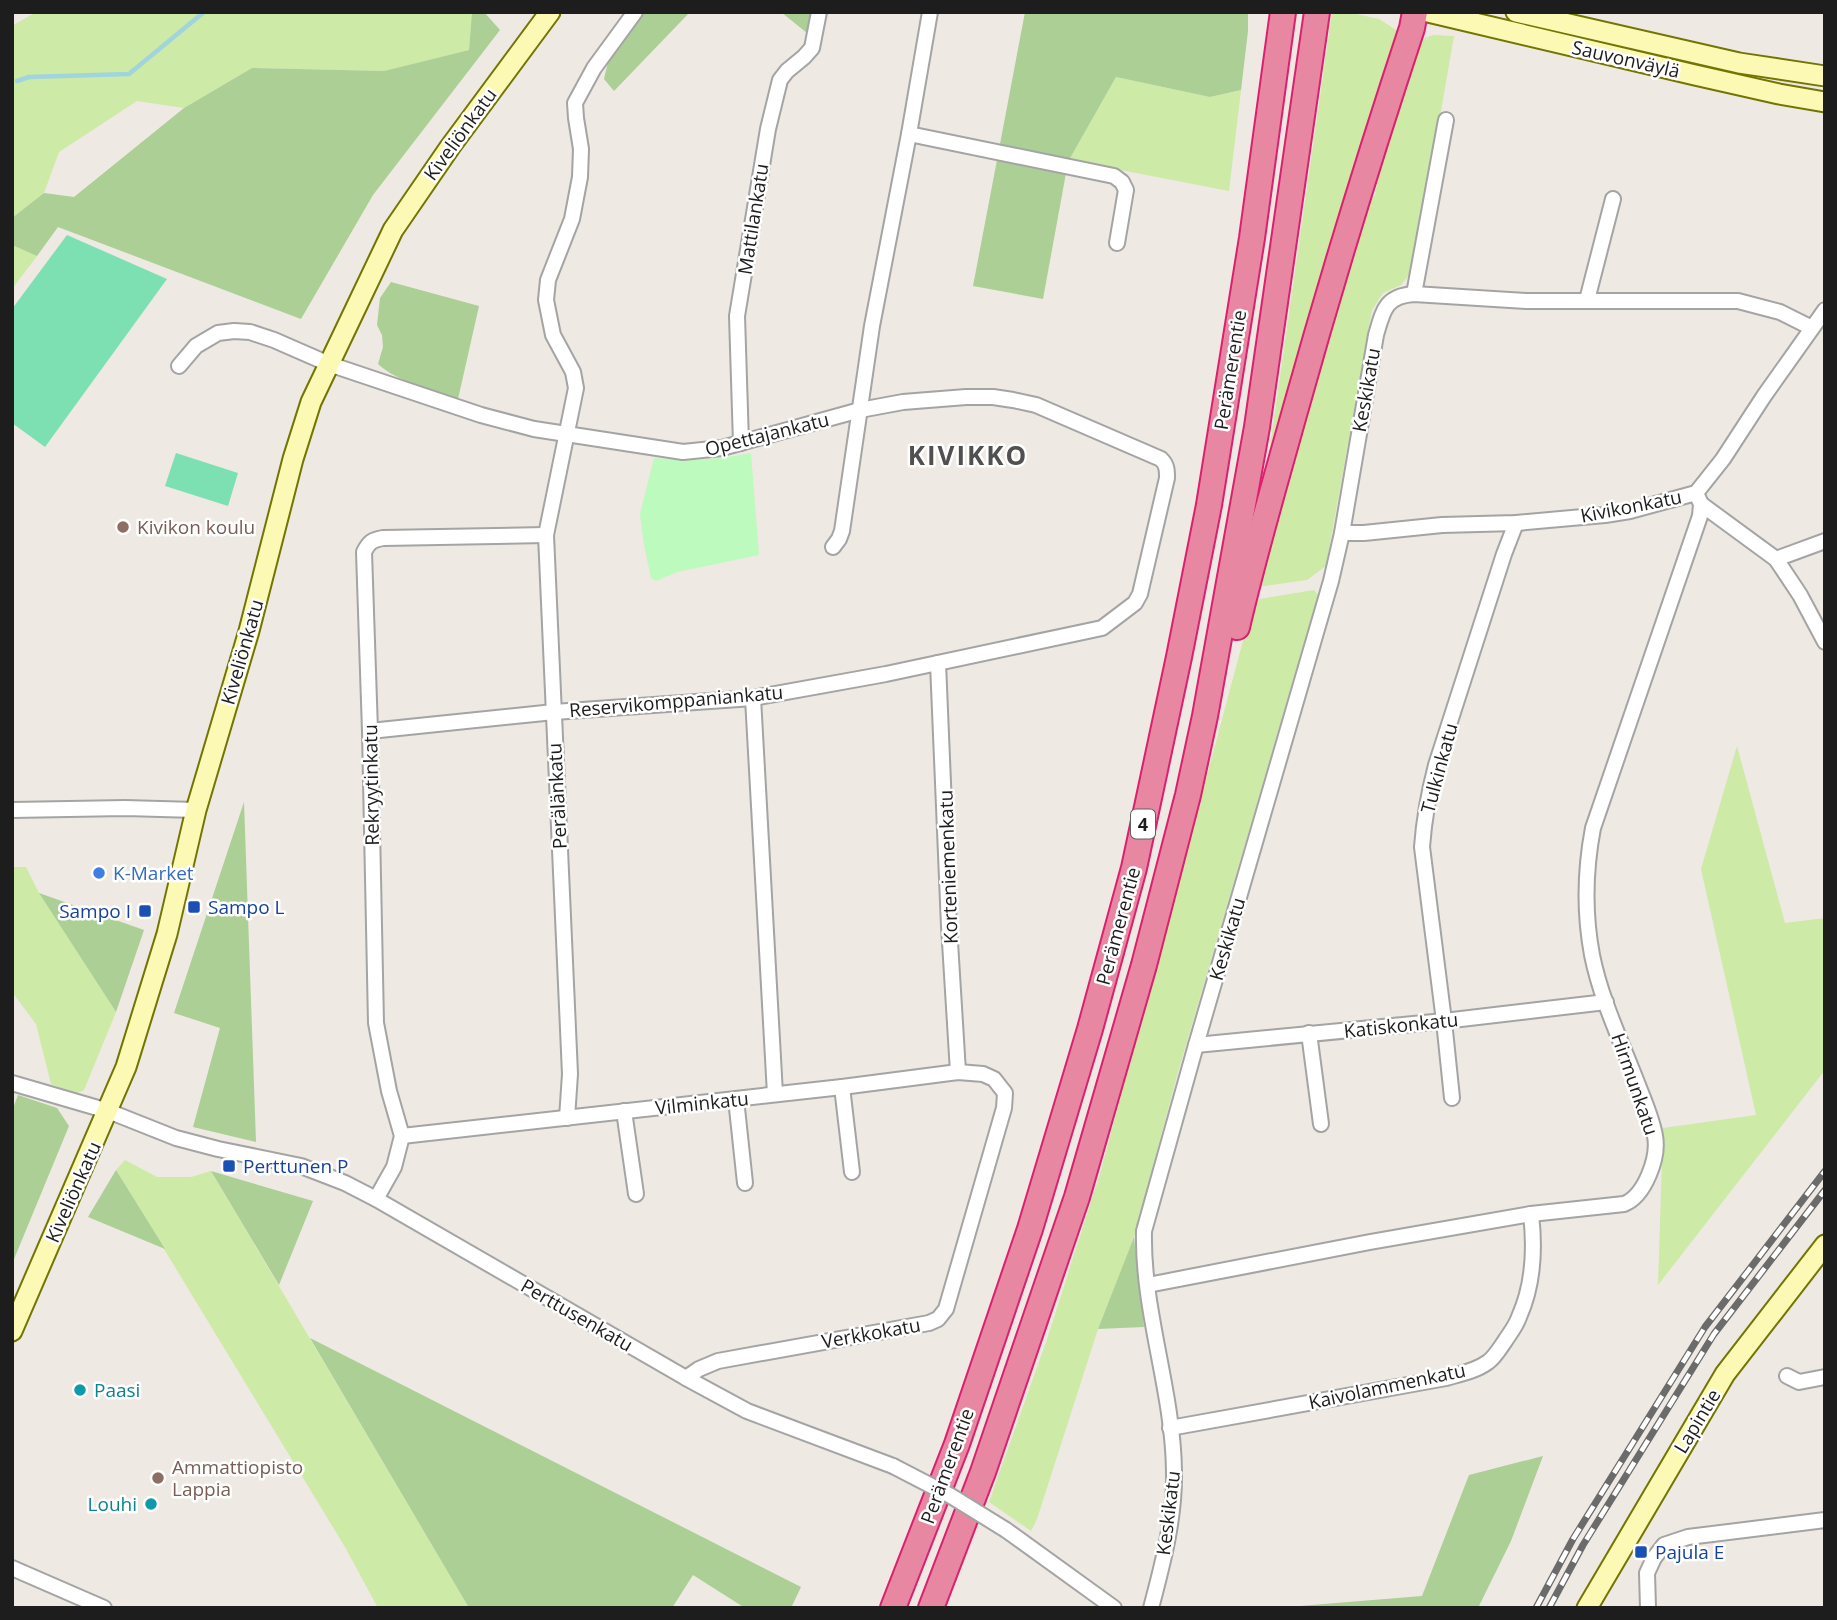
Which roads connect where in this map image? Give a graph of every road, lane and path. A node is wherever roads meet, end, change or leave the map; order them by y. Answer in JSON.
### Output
{"nodes":[{"id":1,"x":551,"y":12,"type":"edge"},
{"id":2,"x":635,"y":12,"type":"edge"},
{"id":3,"x":819,"y":12,"type":"edge"},
{"id":4,"x":930,"y":12,"type":"edge"},
{"id":5,"x":1317,"y":12,"type":"edge"},
{"id":6,"x":1415,"y":12,"type":"edge"},
{"id":7,"x":1428,"y":12,"type":"edge"},
{"id":8,"x":1516,"y":12,"type":"edge"},
{"id":9,"x":1280,"y":19,"type":"edge"},
{"id":10,"x":1825,"y":76,"type":"edge"},
{"id":11,"x":1825,"y":102,"type":"edge"},
{"id":12,"x":1446,"y":120,"type":"dead end"},
{"id":13,"x":909,"y":134,"type":"junction"},
{"id":14,"x":1613,"y":199,"type":"dead end"},
{"id":15,"x":1117,"y":243,"type":"dead end"},
{"id":16,"x":1414,"y":294,"type":"junction"},
{"id":17,"x":1587,"y":300,"type":"junction"},
{"id":18,"x":1825,"y":310,"type":"edge"},
{"id":19,"x":1812,"y":328,"type":"junction"},
{"id":20,"x":329,"y":364,"type":"junction"},
{"id":21,"x":179,"y":366,"type":"dead end"},
{"id":22,"x":860,"y":410,"type":"junction"},
{"id":23,"x":566,"y":433,"type":"junction"},
{"id":24,"x":741,"y":443,"type":"junction"},
{"id":25,"x":1698,"y":498,"type":"junction"},
{"id":26,"x":1516,"y":523,"type":"junction"},
{"id":27,"x":1342,"y":533,"type":"junction"},
{"id":28,"x":546,"y":535,"type":"junction"},
{"id":29,"x":1825,"y":541,"type":"edge"},
{"id":30,"x":833,"y":547,"type":"dead end"},
{"id":31,"x":1776,"y":559,"type":"junction"},
{"id":32,"x":1102,"y":628,"type":"joint"},
{"id":33,"x":1825,"y":642,"type":"edge"},
{"id":34,"x":938,"y":663,"type":"junction"},
{"id":35,"x":753,"y":698,"type":"junction"},
{"id":36,"x":554,"y":712,"type":"junction"},
{"id":37,"x":1205,"y":716,"type":"junction"},
{"id":38,"x":370,"y":731,"type":"junction"},
{"id":39,"x":12,"y":810,"type":"edge"},
{"id":40,"x":196,"y":810,"type":"junction"},
{"id":41,"x":1606,"y":1002,"type":"junction"},
{"id":42,"x":1444,"y":1021,"type":"junction"},
{"id":43,"x":1309,"y":1033,"type":"junction"},
{"id":44,"x":1196,"y":1045,"type":"junction"},
{"id":45,"x":958,"y":1072,"type":"junction"},
{"id":46,"x":12,"y":1083,"type":"edge"},
{"id":47,"x":999,"y":1083,"type":"joint"},
{"id":48,"x":842,"y":1087,"type":"junction"},
{"id":49,"x":775,"y":1094,"type":"junction"},
{"id":50,"x":1452,"y":1098,"type":"dead end"},
{"id":51,"x":736,"y":1099,"type":"junction"},
{"id":52,"x":108,"y":1111,"type":"junction"},
{"id":53,"x":624,"y":1111,"type":"junction"},
{"id":54,"x":567,"y":1118,"type":"junction"},
{"id":55,"x":1321,"y":1124,"type":"dead end"},
{"id":56,"x":402,"y":1136,"type":"junction"},
{"id":57,"x":852,"y":1172,"type":"dead end"},
{"id":58,"x":745,"y":1183,"type":"dead end"},
{"id":59,"x":636,"y":1194,"type":"dead end"},
{"id":60,"x":376,"y":1199,"type":"junction"},
{"id":61,"x":1531,"y":1214,"type":"junction"},
{"id":62,"x":1825,"y":1245,"type":"edge"},
{"id":63,"x":1148,"y":1285,"type":"junction"},
{"id":64,"x":12,"y":1331,"type":"edge"},
{"id":65,"x":1787,"y":1376,"type":"dead end"},
{"id":66,"x":1825,"y":1377,"type":"edge"},
{"id":67,"x":686,"y":1378,"type":"junction"},
{"id":68,"x":1170,"y":1428,"type":"junction"},
{"id":69,"x":1825,"y":1520,"type":"edge"},
{"id":70,"x":12,"y":1568,"type":"edge"},
{"id":71,"x":104,"y":1608,"type":"edge"},
{"id":72,"x":893,"y":1608,"type":"edge"},
{"id":73,"x":932,"y":1608,"type":"edge"},
{"id":74,"x":1114,"y":1608,"type":"edge"},
{"id":75,"x":1150,"y":1608,"type":"edge"},
{"id":76,"x":1587,"y":1608,"type":"edge"},
{"id":77,"x":1648,"y":1608,"type":"edge"}],
"edges":[{"from":1,"to":20,"type":"main road","name":"Kiveliönkatu"},
{"from":2,"to":23,"type":"street","name":"Perälänkatu"},
{"from":3,"to":24,"type":"street","name":"Mattilankatu"},
{"from":4,"to":13,"type":"street"},
{"from":5,"to":37,"type":"highway","name":"Perämerentie","number":"4"},
{"from":6,"to":37,"type":"highway"},
{"from":7,"to":11,"type":"main road","name":"Sauvonväylä"},
{"from":8,"to":10,"type":"main road","name":"Sauvonväylä"},
{"from":9,"to":72,"type":"highway","name":"Perämerentie","number":"4"},
{"from":12,"to":16,"type":"street"},
{"from":13,"to":15,"type":"street"},
{"from":13,"to":22,"type":"street"},
{"from":14,"to":17,"type":"street"},
{"from":16,"to":17,"type":"street"},
{"from":16,"to":27,"type":"street","name":"Keskikatu"},
{"from":17,"to":19,"type":"street"},
{"from":18,"to":19,"type":"street","name":"Kivikonkatu"},
{"from":19,"to":25,"type":"street","name":"Kivikonkatu"},
{"from":20,"to":21,"type":"street","name":"Opettajankatu"},
{"from":20,"to":23,"type":"street","name":"Opettajankatu"},
{"from":20,"to":40,"type":"main road","name":"Kiveliönkatu"},
{"from":22,"to":24,"type":"street","name":"Opettajankatu"},
{"from":22,"to":30,"type":"street"},
{"from":22,"to":32,"type":"street","name":"Opettajankatu"},
{"from":23,"to":24,"type":"street","name":"Opettajankatu"},
{"from":23,"to":28,"type":"street","name":"Perälänkatu"},
{"from":25,"to":26,"type":"street","name":"Kivikonkatu"},
{"from":25,"to":31,"type":"street"},
{"from":25,"to":41,"type":"street","name":"Hirmunkatu"},
{"from":26,"to":27,"type":"street","name":"Kivikonkatu"},
{"from":26,"to":42,"type":"street","name":"Tulkinkatu"},
{"from":27,"to":44,"type":"street","name":"Keskikatu"},
{"from":28,"to":36,"type":"street","name":"Perälänkatu"},
{"from":28,"to":38,"type":"street","name":"Rekryytinkatu"},
{"from":29,"to":31,"type":"street"},
{"from":31,"to":33,"type":"street"},
{"from":32,"to":34,"type":"street","name":"Reservikomppaniankatu"},
{"from":34,"to":35,"type":"street","name":"Reservikomppaniankatu"},
{"from":34,"to":45,"type":"street","name":"Korteniemenkatu"},
{"from":35,"to":36,"type":"street","name":"Reservikomppaniankatu"},
{"from":35,"to":49,"type":"street"},
{"from":36,"to":38,"type":"street","name":"Reservikomppaniankatu"},
{"from":36,"to":54,"type":"street","name":"Perälänkatu"},
{"from":37,"to":73,"type":"highway","name":"Perämerentie","number":"4"},
{"from":38,"to":56,"type":"street","name":"Rekryytinkatu"},
{"from":39,"to":40,"type":"street"},
{"from":40,"to":52,"type":"main road","name":"Kiveliönkatu"},
{"from":41,"to":42,"type":"street","name":"Katiskonkatu"},
{"from":41,"to":61,"type":"street","name":"Hirmunkatu"},
{"from":42,"to":43,"type":"street","name":"Katiskonkatu"},
{"from":42,"to":50,"type":"street","name":"Tulkinkatu"},
{"from":43,"to":44,"type":"street","name":"Katiskonkatu"},
{"from":43,"to":55,"type":"street"},
{"from":44,"to":63,"type":"street","name":"Keskikatu"},
{"from":45,"to":47,"type":"street","name":"Vilminkatu"},
{"from":45,"to":48,"type":"street","name":"Vilminkatu"},
{"from":46,"to":52,"type":"street","name":"Perttusenkatu"},
{"from":47,"to":67,"type":"street","name":"Verkkokatu"},
{"from":48,"to":49,"type":"street","name":"Vilminkatu"},
{"from":48,"to":57,"type":"street"},
{"from":49,"to":51,"type":"street","name":"Vilminkatu"},
{"from":51,"to":53,"type":"street","name":"Vilminkatu"},
{"from":51,"to":58,"type":"street"},
{"from":52,"to":60,"type":"street","name":"Perttusenkatu"},
{"from":52,"to":64,"type":"main road","name":"Kiveliönkatu"},
{"from":53,"to":54,"type":"street","name":"Vilminkatu"},
{"from":53,"to":59,"type":"street"},
{"from":54,"to":56,"type":"street","name":"Vilminkatu"},
{"from":56,"to":60,"type":"street"},
{"from":60,"to":67,"type":"street","name":"Perttusenkatu"},
{"from":61,"to":63,"type":"street","name":"Hirmunkatu"},
{"from":61,"to":68,"type":"street","name":"Kaivolammenkatu"},
{"from":62,"to":76,"type":"main road","name":"Lapintie"},
{"from":63,"to":68,"type":"street","name":"Keskikatu"},
{"from":65,"to":66,"type":"street"},
{"from":67,"to":74,"type":"street","name":"Perttusenkatu","bridge":true},
{"from":68,"to":75,"type":"street","name":"Keskikatu"},
{"from":69,"to":77,"type":"street"},
{"from":70,"to":71,"type":"street"}]}
